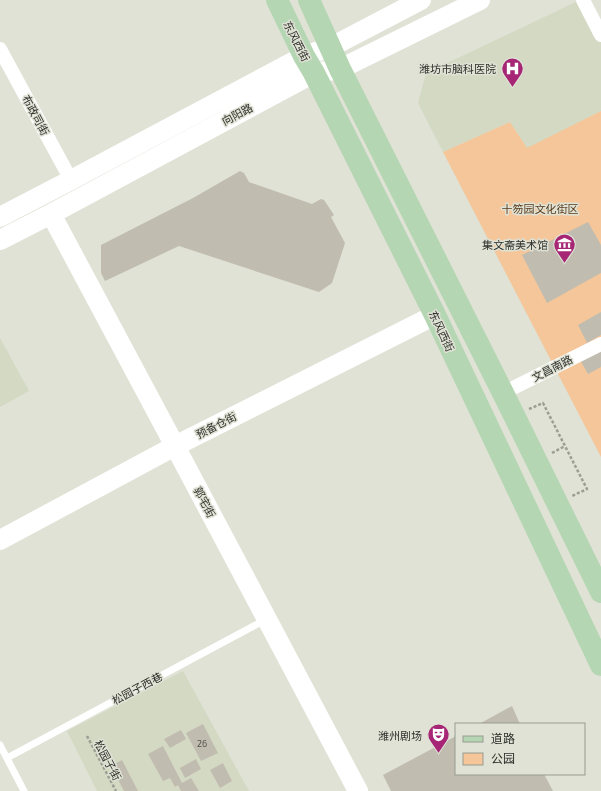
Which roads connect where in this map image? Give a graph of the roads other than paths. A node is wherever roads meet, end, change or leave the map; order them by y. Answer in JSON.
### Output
{"nodes":[{"id":1,"x":277,"y":0,"type":"edge"},
{"id":2,"x":309,"y":0,"type":"edge"},
{"id":3,"x":421,"y":0,"type":"edge"},
{"id":4,"x":480,"y":0,"type":"edge"},
{"id":5,"x":583,"y":0,"type":"edge"},
{"id":6,"x":601,"y":35,"type":"edge"},
{"id":7,"x":331,"y":47,"type":"junction"},
{"id":8,"x":0,"y":49,"type":"edge"},
{"id":9,"x":309,"y":64,"type":"junction"},
{"id":10,"x":340,"y":68,"type":"junction"},
{"id":11,"x":71,"y":180,"type":"junction"},
{"id":12,"x":51,"y":214,"type":"junction"},
{"id":13,"x":0,"y":217,"type":"edge"},
{"id":14,"x":0,"y":240,"type":"edge"},
{"id":15,"x":435,"y":315,"type":"junction"},
{"id":16,"x":601,"y":344,"type":"edge"},
{"id":17,"x":503,"y":393,"type":"junction"},
{"id":18,"x":175,"y":446,"type":"junction"},
{"id":19,"x":0,"y":540,"type":"edge"},
{"id":20,"x":601,"y":592,"type":"edge"},
{"id":21,"x":267,"y":618,"type":"junction"},
{"id":22,"x":601,"y":664,"type":"edge"},
{"id":23,"x":0,"y":745,"type":"edge"},
{"id":24,"x":7,"y":758,"type":"junction"},
{"id":25,"x":24,"y":791,"type":"edge"},
{"id":26,"x":358,"y":791,"type":"edge"}],
"edges":[{"from":1,"to":9,"type":"main road","name":"东风西街"},
{"from":2,"to":7,"type":"main road"},
{"from":3,"to":7,"type":"street","name":"向阳路"},
{"from":4,"to":10,"type":"street","name":"向阳路"},
{"from":5,"to":6,"type":"street"},
{"from":7,"to":9,"type":"street","name":"向阳路"},
{"from":7,"to":10,"type":"main road"},
{"from":8,"to":11,"type":"street","name":"布政司街"},
{"from":9,"to":10,"type":"street","name":"向阳路"},
{"from":9,"to":11,"type":"street","name":"向阳路"},
{"from":9,"to":12,"type":"street","name":"向阳路"},
{"from":9,"to":15,"type":"main road","name":"东风西街"},
{"from":10,"to":17,"type":"main road"},
{"from":11,"to":13,"type":"street","name":"向阳路"},
{"from":12,"to":14,"type":"street","name":"向阳路"},
{"from":12,"to":18,"type":"street","name":"郭宅街"},
{"from":15,"to":18,"type":"street","name":"预备仓街"},
{"from":15,"to":22,"type":"main road","name":"东风西街"},
{"from":16,"to":17,"type":"street","name":"文昌南路"},
{"from":17,"to":20,"type":"main road"},
{"from":18,"to":19,"type":"street","name":"预备仓街"},
{"from":18,"to":21,"type":"street","name":"郭宅街"},
{"from":21,"to":24,"type":"lane","name":"松园子西巷"},
{"from":21,"to":26,"type":"street","name":"郭宅街"},
{"from":23,"to":24,"type":"lane"},
{"from":24,"to":25,"type":"lane"}]}
